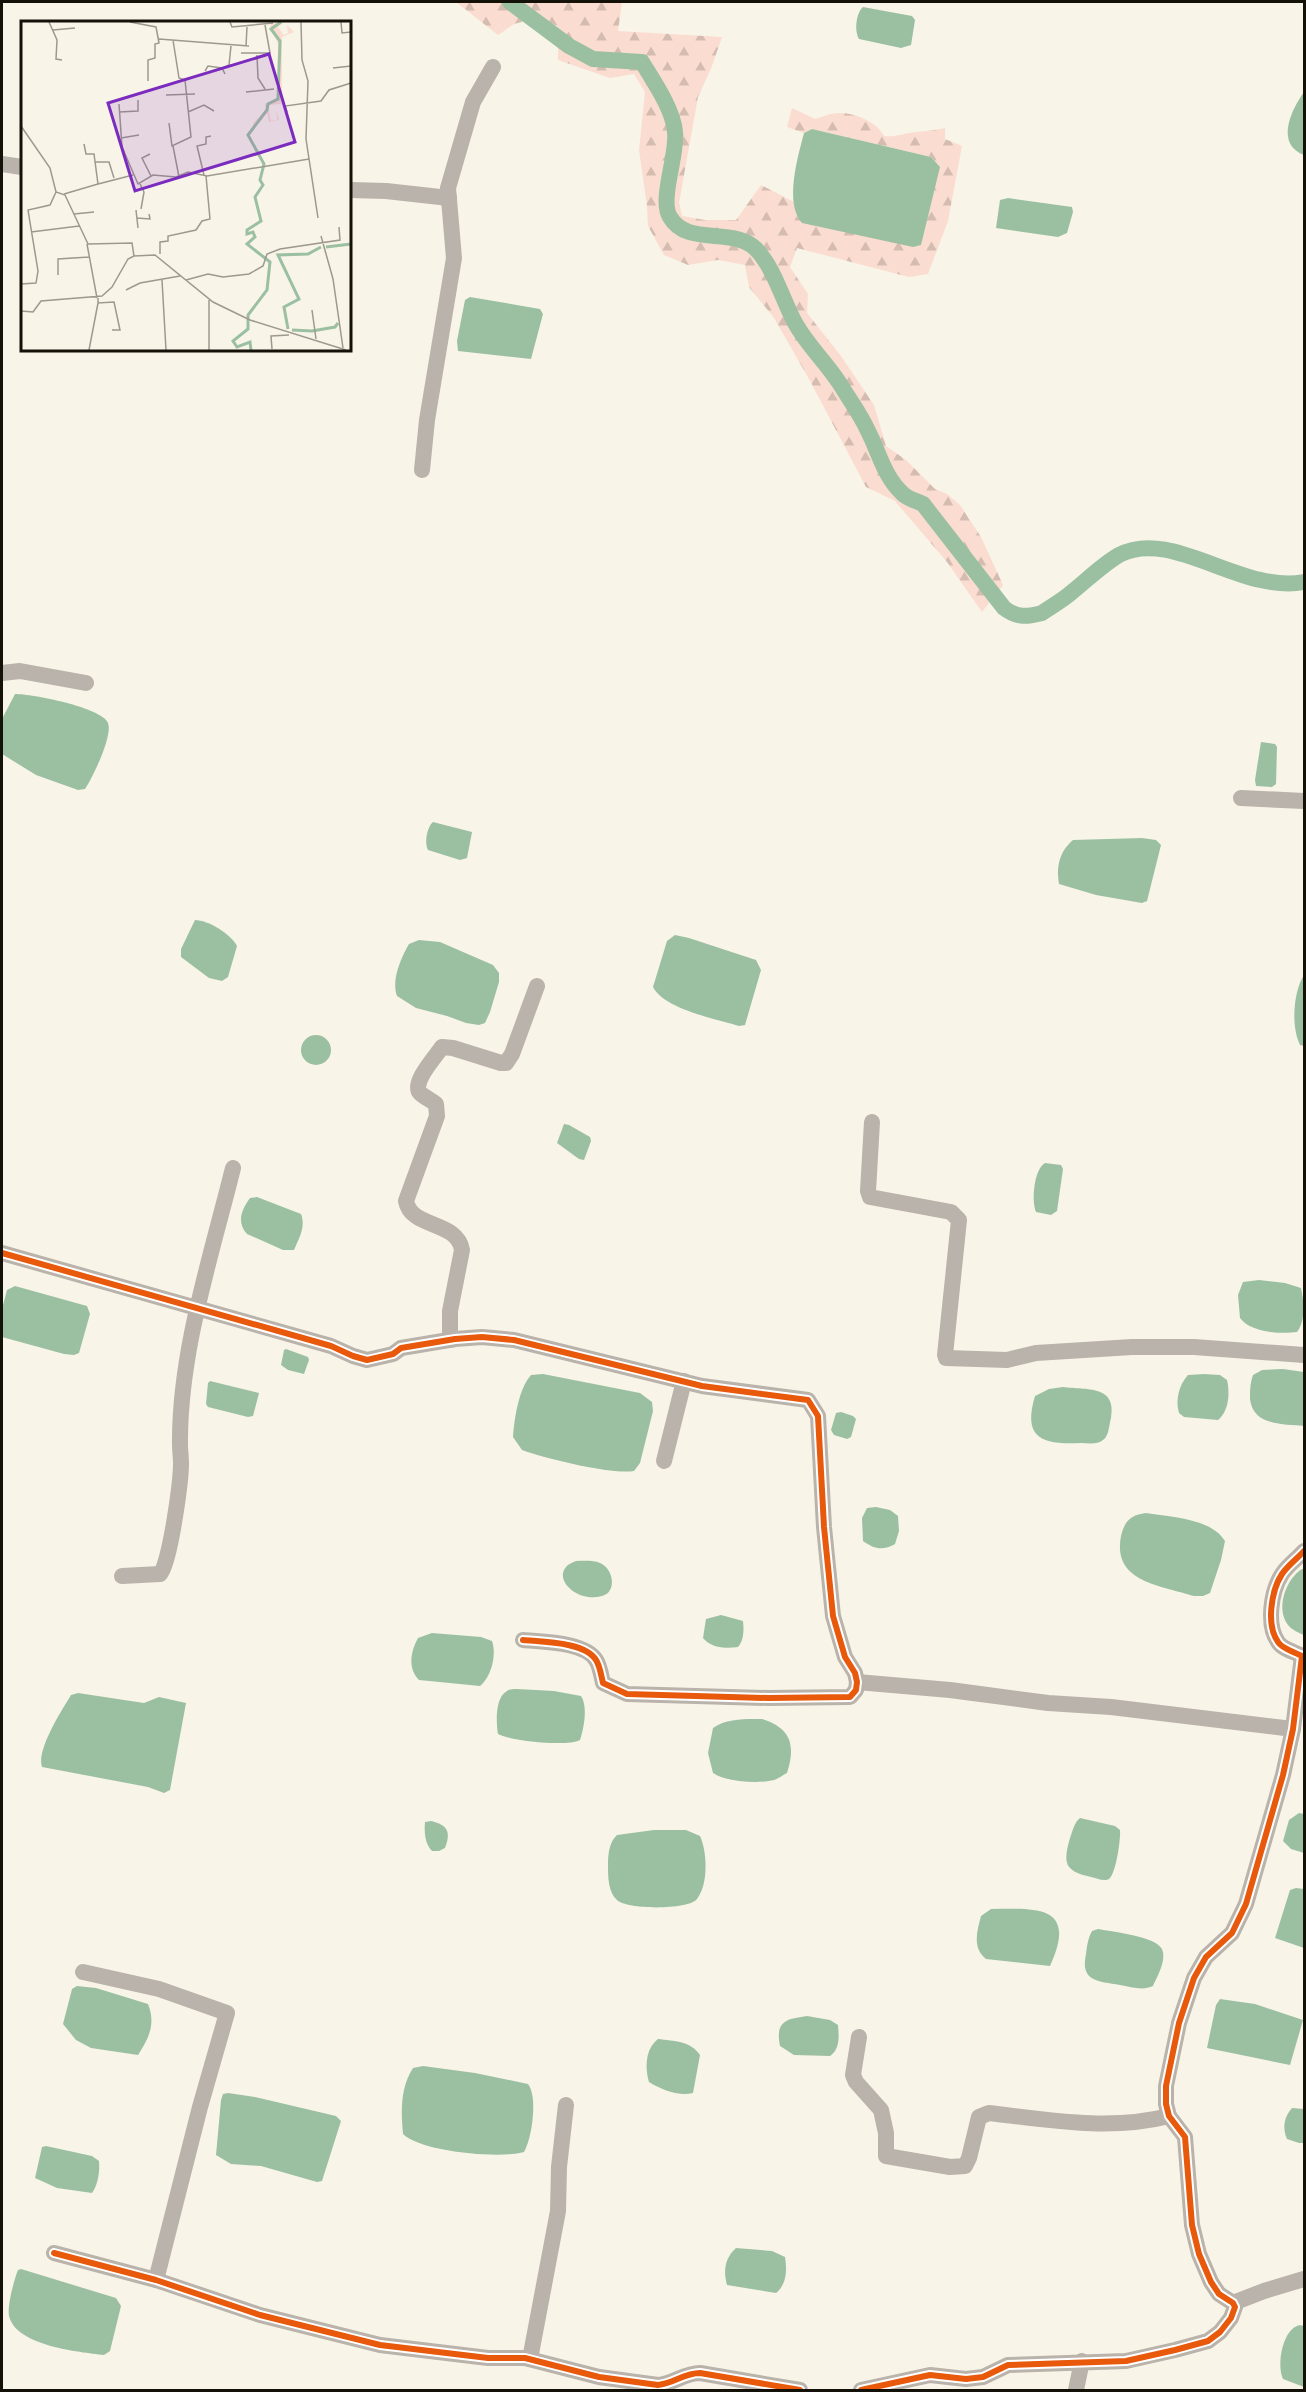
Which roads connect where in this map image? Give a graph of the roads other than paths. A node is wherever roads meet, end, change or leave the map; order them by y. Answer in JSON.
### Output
{"nodes":[{"id":1,"x":493,"y":68,"type":"dead end"},
{"id":2,"x":2,"y":164,"type":"edge"},
{"id":3,"x":21,"y":168,"type":"edge"},
{"id":4,"x":351,"y":190,"type":"edge"},
{"id":5,"x":449,"y":198,"type":"junction"},
{"id":6,"x":422,"y":470,"type":"dead end"},
{"id":7,"x":2,"y":673,"type":"edge"},
{"id":8,"x":86,"y":683,"type":"dead end"},
{"id":9,"x":1241,"y":798,"type":"dead end"},
{"id":10,"x":1305,"y":801,"type":"edge"},
{"id":11,"x":537,"y":986,"type":"dead end"},
{"id":12,"x":872,"y":1122,"type":"dead end"},
{"id":13,"x":233,"y":1168,"type":"dead end"},
{"id":14,"x":2,"y":1253,"type":"edge"},
{"id":15,"x":199,"y":1308,"type":"junction"},
{"id":16,"x":450,"y":1340,"type":"junction"},
{"id":17,"x":1305,"y":1355,"type":"edge"},
{"id":18,"x":684,"y":1381,"type":"junction"},
{"id":19,"x":664,"y":1461,"type":"dead end"},
{"id":20,"x":1305,"y":1551,"type":"edge"},
{"id":21,"x":122,"y":1576,"type":"dead end"},
{"id":22,"x":523,"y":1640,"type":"dead end"},
{"id":23,"x":857,"y":1682,"type":"junction"},
{"id":24,"x":1293,"y":1729,"type":"junction"},
{"id":25,"x":83,"y":1972,"type":"dead end"},
{"id":26,"x":859,"y":2037,"type":"dead end"},
{"id":27,"x":566,"y":2105,"type":"dead end"},
{"id":28,"x":1169,"y":2116,"type":"junction"},
{"id":29,"x":54,"y":2253,"type":"dead end"},
{"id":30,"x":1305,"y":2279,"type":"edge"},
{"id":31,"x":156,"y":2280,"type":"junction"},
{"id":32,"x":1233,"y":2303,"type":"junction"},
{"id":33,"x":530,"y":2359,"type":"junction"},
{"id":34,"x":1082,"y":2361,"type":"junction"},
{"id":35,"x":800,"y":2391,"type":"edge"},
{"id":36,"x":861,"y":2391,"type":"edge"},
{"id":37,"x":1076,"y":2391,"type":"edge"}],
"edges":[{"from":1,"to":5,"type":"street"},
{"from":2,"to":3,"type":"street"},
{"from":4,"to":5,"type":"street"},
{"from":5,"to":6,"type":"street"},
{"from":7,"to":8,"type":"street"},
{"from":9,"to":10,"type":"street"},
{"from":11,"to":16,"type":"street"},
{"from":12,"to":17,"type":"street"},
{"from":13,"to":15,"type":"street"},
{"from":14,"to":15,"type":"street"},
{"from":15,"to":16,"type":"street"},
{"from":15,"to":21,"type":"street"},
{"from":16,"to":18,"type":"street"},
{"from":18,"to":19,"type":"street"},
{"from":18,"to":23,"type":"street"},
{"from":20,"to":24,"type":"street"},
{"from":22,"to":23,"type":"street"},
{"from":23,"to":24,"type":"street"},
{"from":24,"to":28,"type":"street"},
{"from":25,"to":31,"type":"street"},
{"from":26,"to":28,"type":"street"},
{"from":27,"to":33,"type":"street"},
{"from":28,"to":32,"type":"street"},
{"from":29,"to":31,"type":"street"},
{"from":30,"to":32,"type":"street"},
{"from":31,"to":33,"type":"street"},
{"from":32,"to":34,"type":"street"},
{"from":33,"to":35,"type":"street"},
{"from":34,"to":36,"type":"street"},
{"from":34,"to":37,"type":"street"}]}
